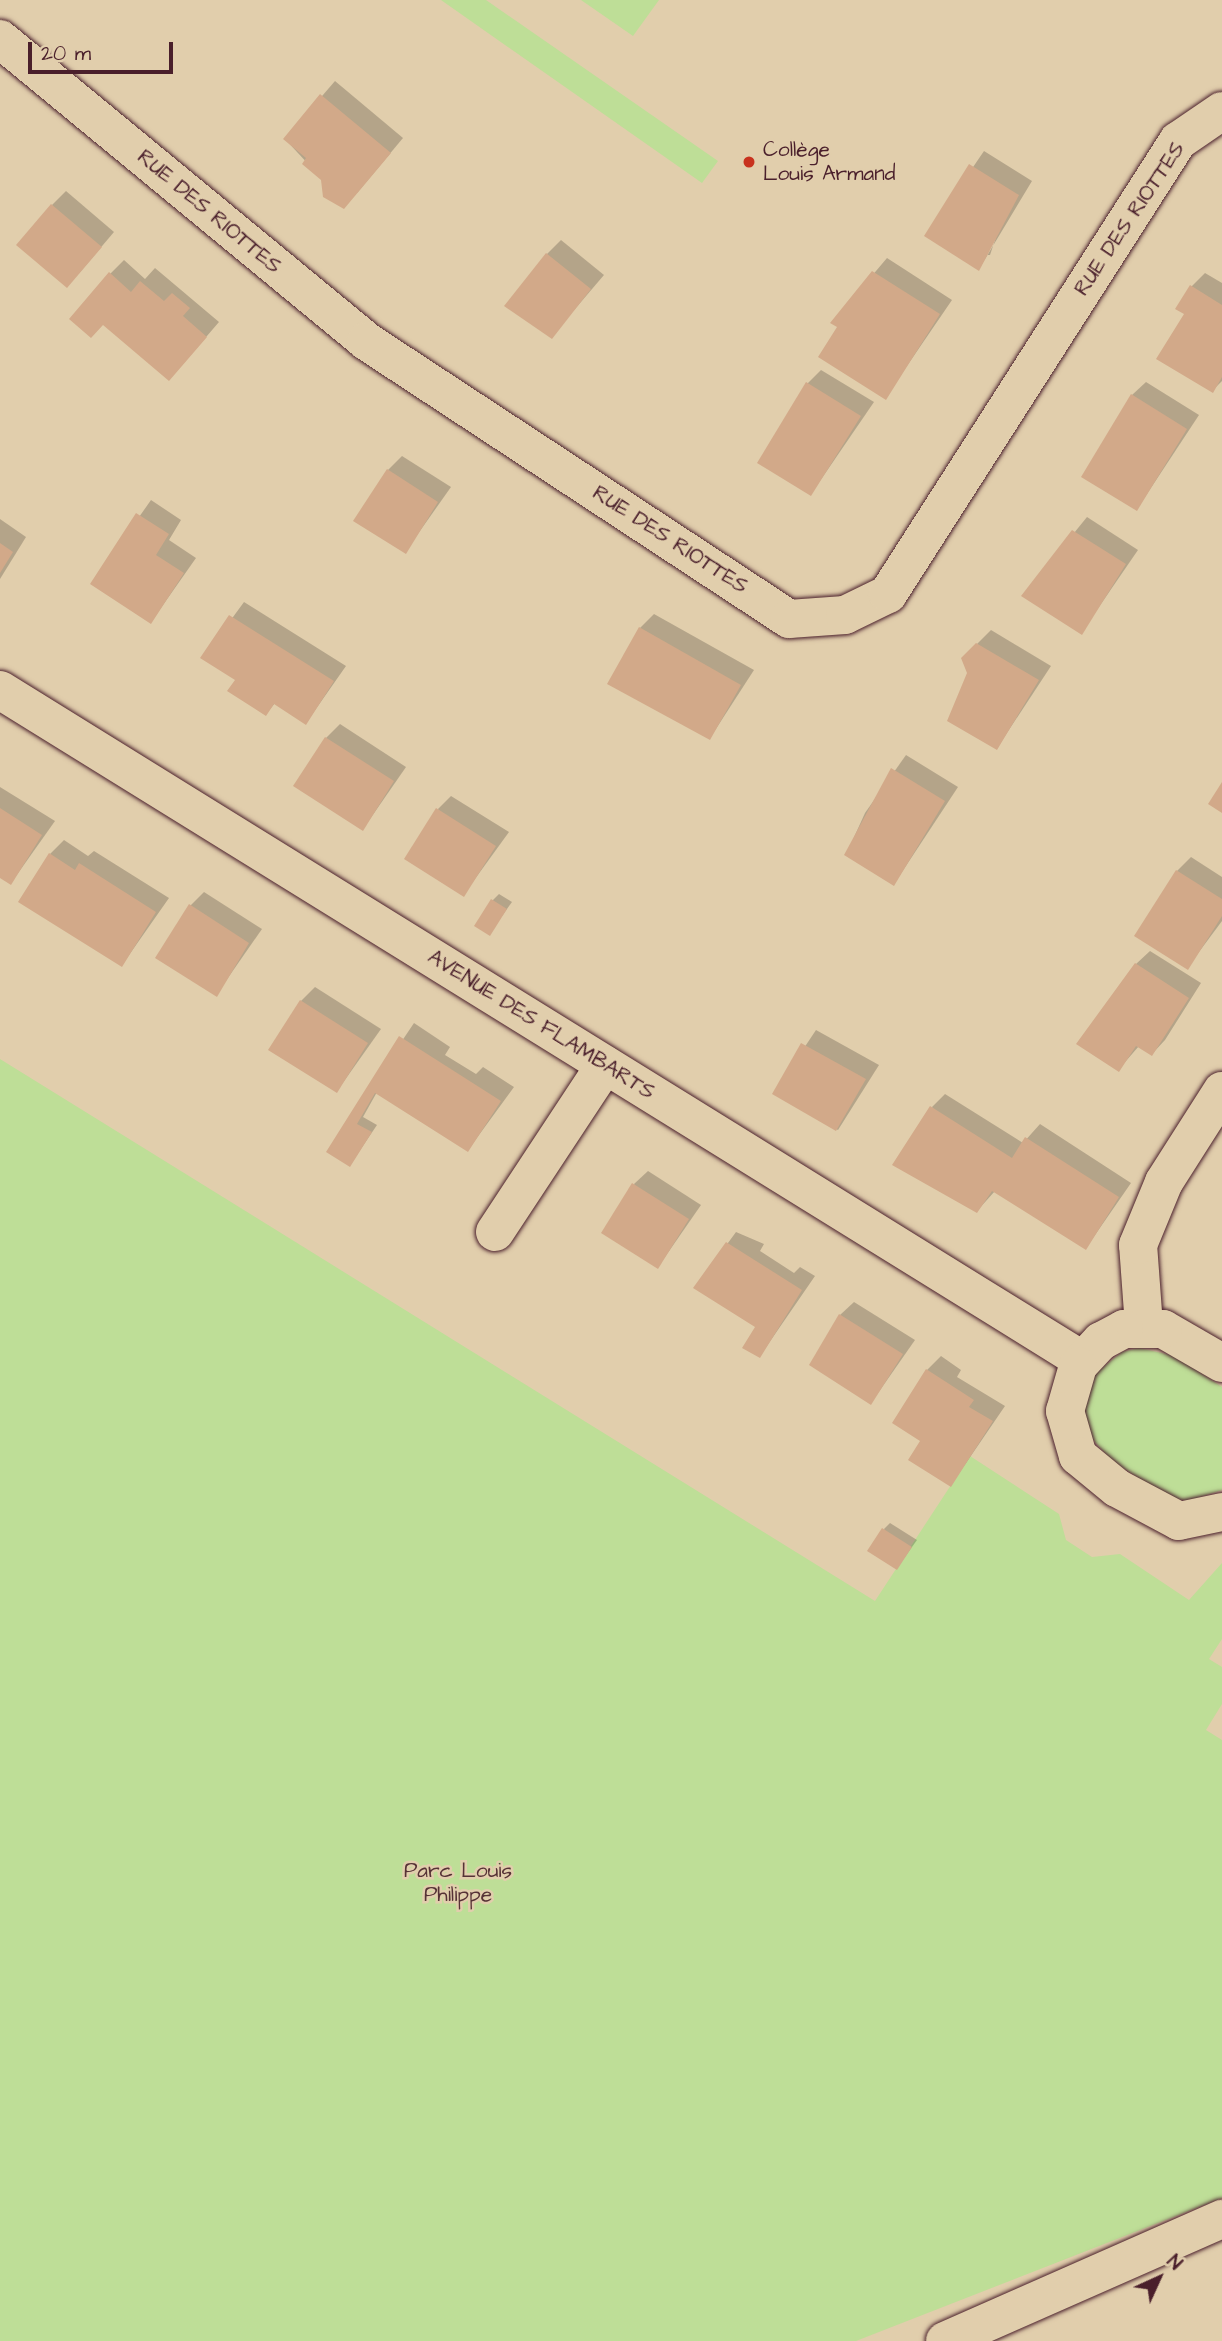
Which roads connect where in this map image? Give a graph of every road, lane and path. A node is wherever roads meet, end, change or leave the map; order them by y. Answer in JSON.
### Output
{"nodes":[{"id":1,"x":0,"y":39,"type":"edge"},
{"id":2,"x":1222,"y":111,"type":"edge"},
{"id":3,"x":0,"y":690,"type":"edge"},
{"id":4,"x":605,"y":1065,"type":"junction"},
{"id":5,"x":1222,"y":1091,"type":"edge"},
{"id":6,"x":495,"y":1232,"type":"dead end"},
{"id":7,"x":1144,"y":1326,"type":"junction"},
{"id":8,"x":1082,"y":1360,"type":"junction"},
{"id":9,"x":1222,"y":1363,"type":"edge"},
{"id":10,"x":1222,"y":1512,"type":"edge"},
{"id":11,"x":1222,"y":2219,"type":"edge"},
{"id":12,"x":945,"y":2341,"type":"edge"}],
"edges":[{"from":1,"to":2,"type":"street","name":"RUE DES RIOTTES"},
{"from":3,"to":4,"type":"street","name":"AVENUE DES FLAMBARTS"},
{"from":4,"to":6,"type":"street"},
{"from":4,"to":8,"type":"street","name":"AVENUE DES FLAMBARTS"},
{"from":5,"to":7,"type":"street"},
{"from":7,"to":8,"type":"street"},
{"from":7,"to":9,"type":"street"},
{"from":8,"to":10,"type":"street"},
{"from":11,"to":12,"type":"street"}]}
